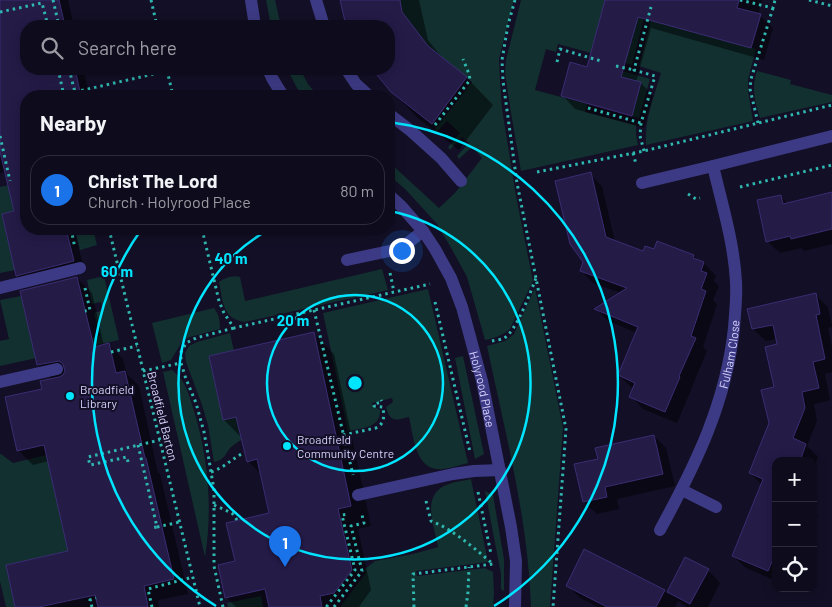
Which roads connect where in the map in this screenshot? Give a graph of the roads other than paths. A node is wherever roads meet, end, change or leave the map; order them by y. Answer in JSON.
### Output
{"nodes":[{"id":1,"x":251,"y":0,"type":"edge"},
{"id":2,"x":316,"y":0,"type":"edge"},
{"id":3,"x":254,"y":20,"type":"edge"},
{"id":4,"x":322,"y":20,"type":"edge"},
{"id":5,"x":271,"y":75,"type":"edge"},
{"id":6,"x":350,"y":75,"type":"edge"},
{"id":7,"x":279,"y":90,"type":"edge"},
{"id":8,"x":362,"y":90,"type":"edge"},
{"id":9,"x":395,"y":119,"type":"edge"},
{"id":10,"x":832,"y":136,"type":"edge"},
{"id":11,"x":713,"y":166,"type":"junction"},
{"id":12,"x":461,"y":181,"type":"dead end"},
{"id":13,"x":642,"y":183,"type":"dead end"},
{"id":14,"x":395,"y":200,"type":"edge"},
{"id":15,"x":423,"y":231,"type":"junction"},
{"id":16,"x":347,"y":260,"type":"dead end"},
{"id":17,"x":80,"y":268,"type":"dead end"},
{"id":18,"x":0,"y":288,"type":"edge"},
{"id":19,"x":57,"y":369,"type":"dead end"},
{"id":20,"x":0,"y":382,"type":"edge"},
{"id":21,"x":500,"y":470,"type":"junction"},
{"id":22,"x":682,"y":490,"type":"junction"},
{"id":23,"x":358,"y":495,"type":"road end"},
{"id":24,"x":716,"y":507,"type":"dead end"},
{"id":25,"x":660,"y":530,"type":"dead end"},
{"id":26,"x":515,"y":607,"type":"edge"}],
"edges":[{"from":1,"to":3,"type":"street"},
{"from":2,"to":4,"type":"street"},
{"from":5,"to":7,"type":"street"},
{"from":6,"to":8,"type":"street"},
{"from":9,"to":12,"type":"street"},
{"from":10,"to":11,"type":"street"},
{"from":11,"to":13,"type":"street"},
{"from":11,"to":22,"type":"street","name":"Fulham Close"},
{"from":14,"to":15,"type":"street","name":"Holyrood Place"},
{"from":15,"to":16,"type":"street"},
{"from":15,"to":21,"type":"street","name":"Holyrood Place"},
{"from":17,"to":18,"type":"street"},
{"from":19,"to":20,"type":"street"},
{"from":21,"to":23,"type":"street"},
{"from":21,"to":26,"type":"street","name":"Holyrood Place"},
{"from":22,"to":24,"type":"street"},
{"from":22,"to":25,"type":"street","name":"Fulham Close"}]}
